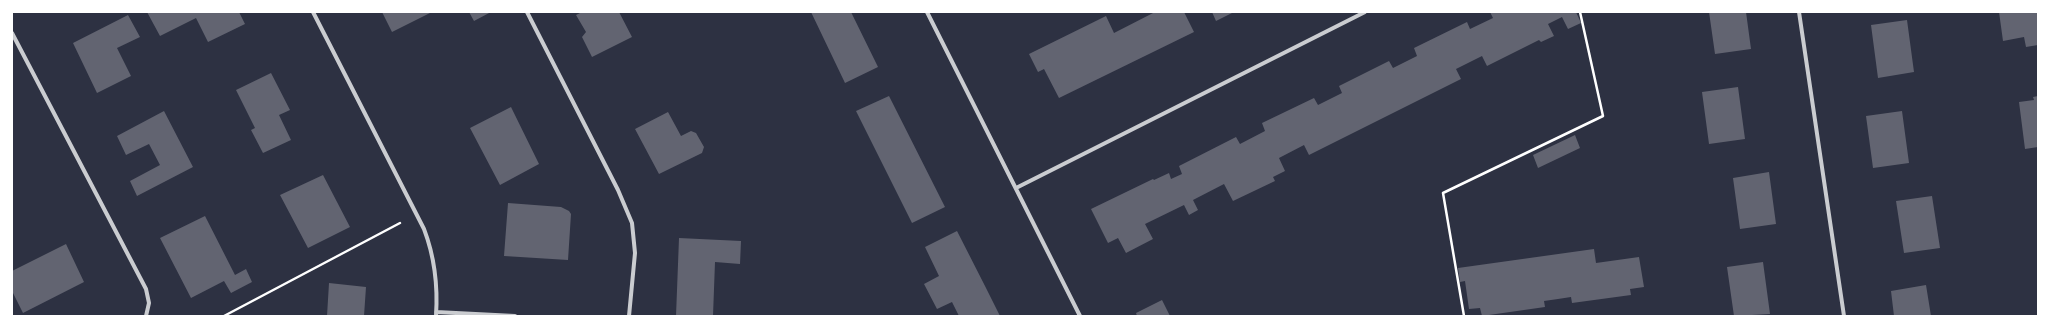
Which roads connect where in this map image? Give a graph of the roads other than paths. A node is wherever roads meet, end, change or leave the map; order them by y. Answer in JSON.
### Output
{"nodes":[{"id":1,"x":313,"y":12,"type":"edge"},
{"id":2,"x":527,"y":12,"type":"edge"},
{"id":3,"x":927,"y":12,"type":"edge"},
{"id":4,"x":1365,"y":12,"type":"edge"},
{"id":5,"x":1799,"y":12,"type":"edge"},
{"id":6,"x":12,"y":33,"type":"edge"},
{"id":7,"x":1016,"y":188,"type":"junction"},
{"id":8,"x":436,"y":314,"type":"edge"},
{"id":9,"x":146,"y":316,"type":"edge"},
{"id":10,"x":515,"y":316,"type":"edge"},
{"id":11,"x":629,"y":316,"type":"edge"},
{"id":12,"x":1080,"y":316,"type":"edge"},
{"id":13,"x":1844,"y":316,"type":"edge"}],
"edges":[{"from":1,"to":8,"type":"street"},
{"from":2,"to":11,"type":"street"},
{"from":3,"to":7,"type":"street"},
{"from":4,"to":7,"type":"street"},
{"from":5,"to":13,"type":"street"},
{"from":6,"to":9,"type":"street"},
{"from":7,"to":12,"type":"street"},
{"from":8,"to":10,"type":"street"}]}
